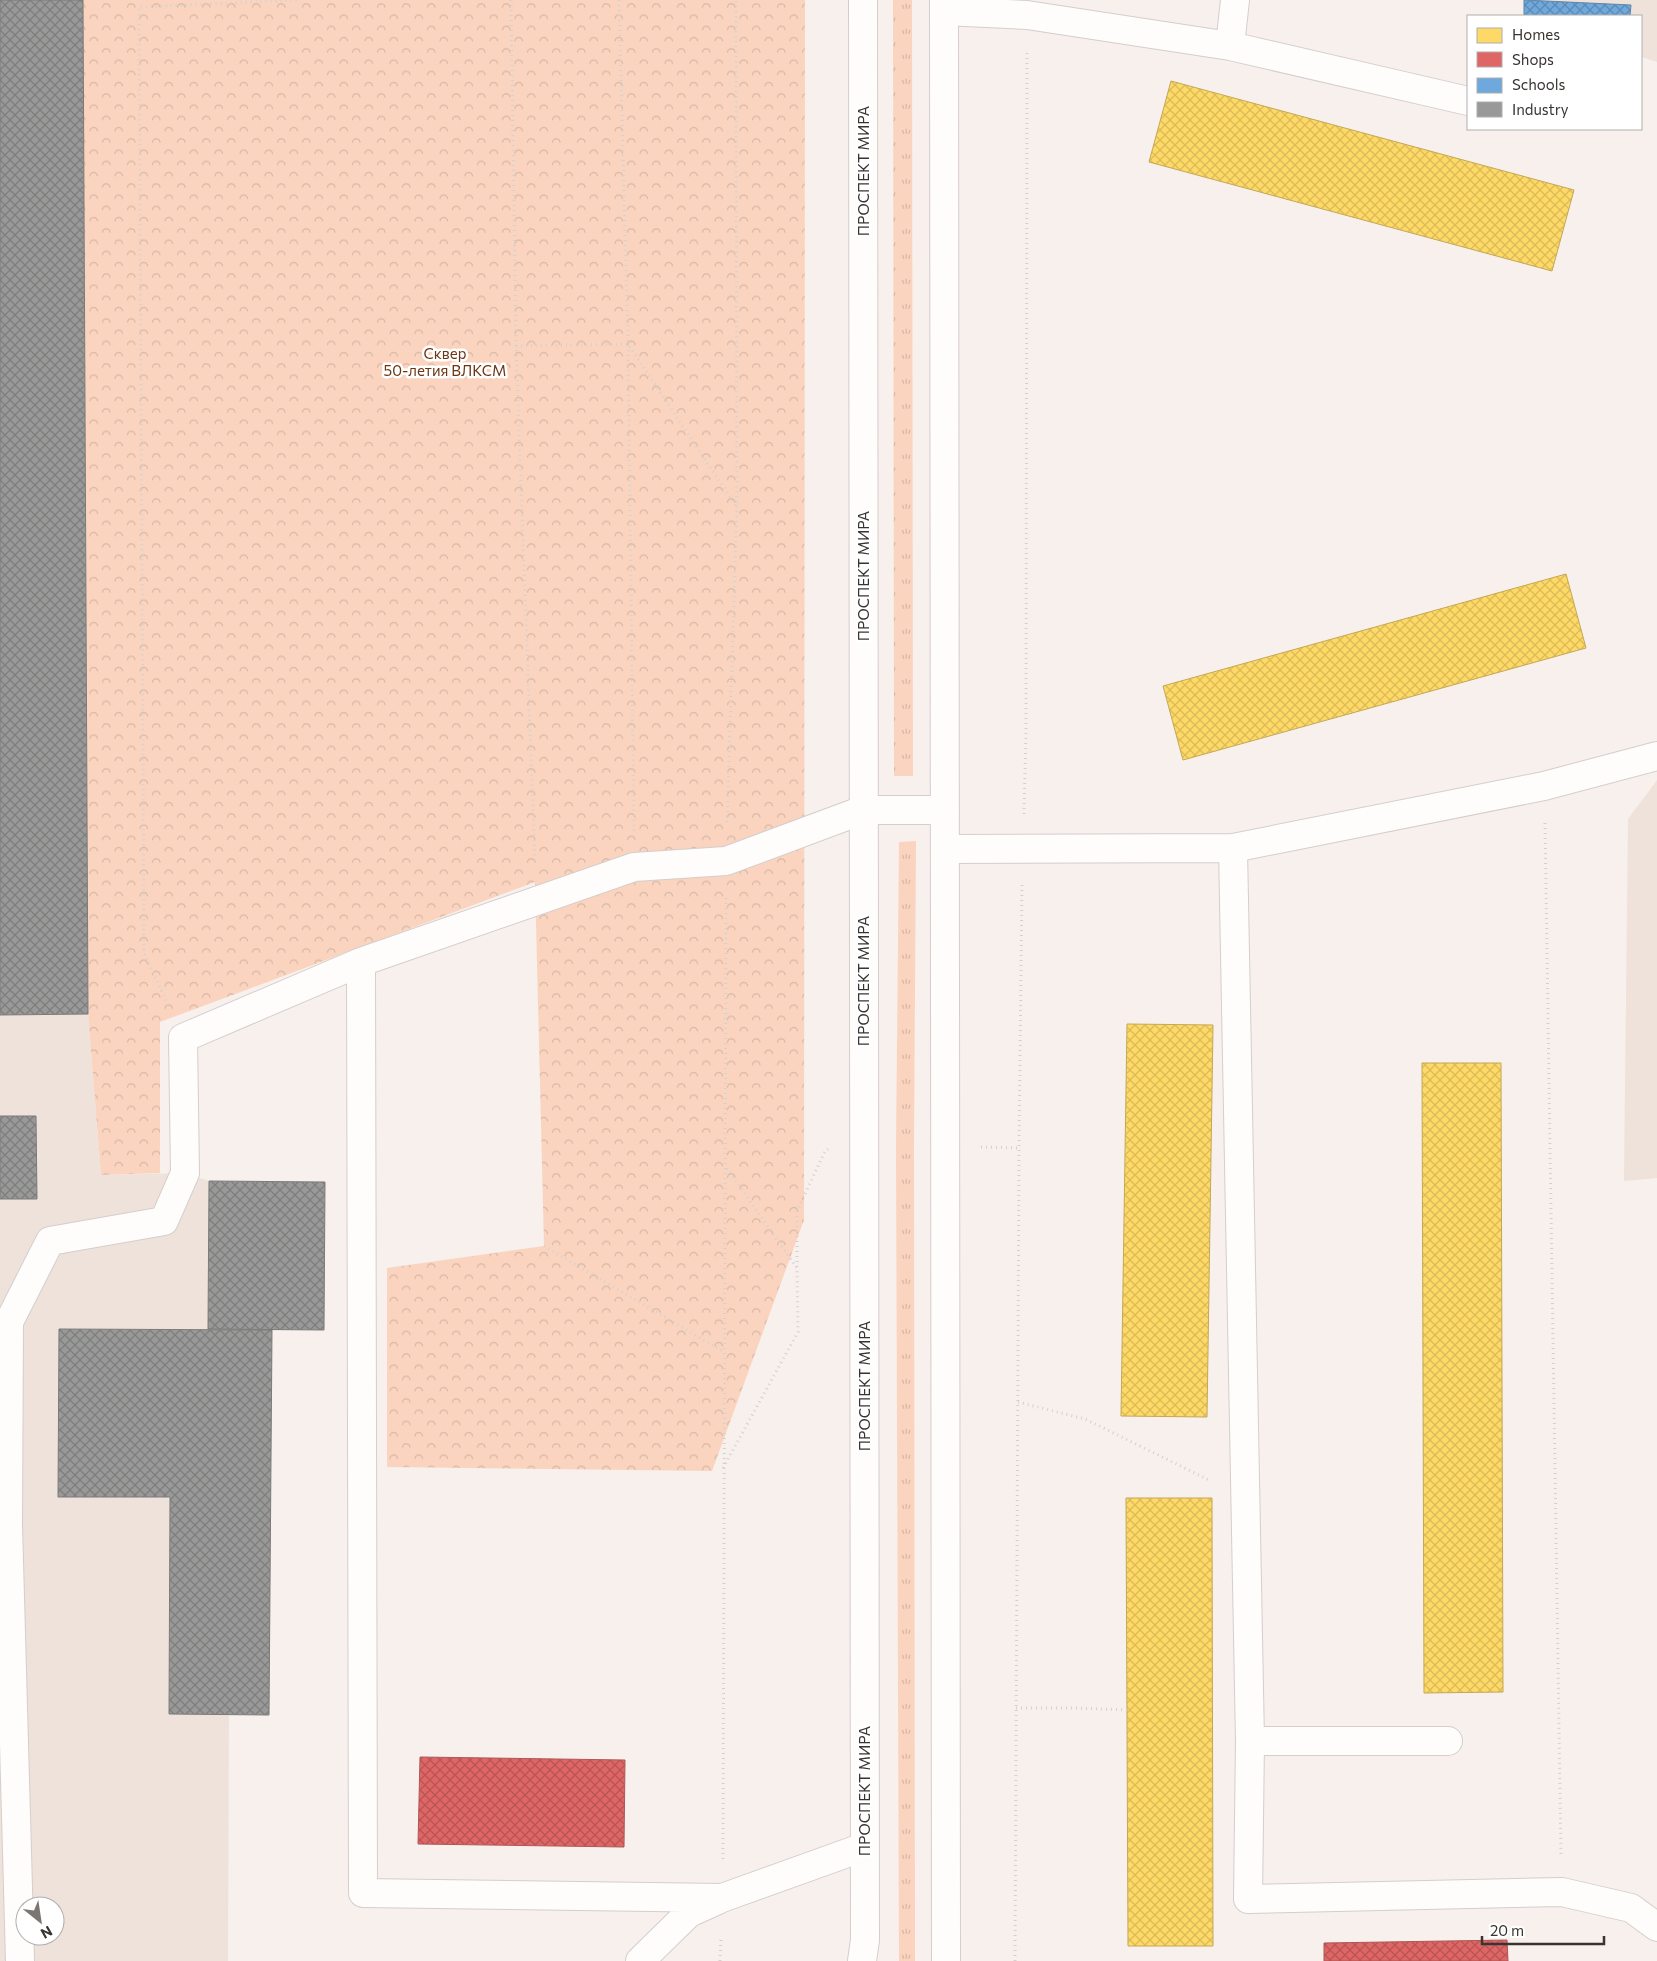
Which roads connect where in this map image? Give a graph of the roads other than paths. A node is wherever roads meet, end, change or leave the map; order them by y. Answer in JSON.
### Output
{"nodes":[{"id":1,"x":863,"y":0,"type":"edge"},
{"id":2,"x":1235,"y":0,"type":"edge"},
{"id":3,"x":944,"y":6,"type":"edge"},
{"id":4,"x":1230,"y":46,"type":"junction"},
{"id":5,"x":1467,"y":101,"type":"edge"},
{"id":6,"x":1657,"y":756,"type":"edge"},
{"id":7,"x":863,"y":810,"type":"junction"},
{"id":8,"x":945,"y":810,"type":"junction"},
{"id":9,"x":1233,"y":848,"type":"junction"},
{"id":10,"x":945,"y":849,"type":"junction"},
{"id":11,"x":362,"y":962,"type":"junction"},
{"id":12,"x":4,"y":1525,"type":"edge"},
{"id":13,"x":1250,"y":1741,"type":"junction"},
{"id":14,"x":1448,"y":1741,"type":"dead end"},
{"id":15,"x":864,"y":1847,"type":"junction"},
{"id":16,"x":722,"y":1898,"type":"junction"},
{"id":17,"x":1657,"y":1927,"type":"edge"},
{"id":18,"x":20,"y":1961,"type":"edge"},
{"id":19,"x":640,"y":1961,"type":"edge"},
{"id":20,"x":862,"y":1961,"type":"edge"},
{"id":21,"x":946,"y":1961,"type":"edge"}],
"edges":[{"from":1,"to":7,"type":"main road","name":"ПРОСПЕКТ МИРА"},
{"from":2,"to":4,"type":"main road"},
{"from":3,"to":4,"type":"main road"},
{"from":3,"to":8,"type":"main road"},
{"from":4,"to":5,"type":"main road"},
{"from":6,"to":9,"type":"main road"},
{"from":7,"to":8,"type":"main road"},
{"from":7,"to":11,"type":"main road"},
{"from":7,"to":15,"type":"main road","name":"ПРОСПЕКТ МИРА"},
{"from":8,"to":10,"type":"main road"},
{"from":9,"to":10,"type":"main road"},
{"from":9,"to":13,"type":"main road"},
{"from":10,"to":21,"type":"main road"},
{"from":11,"to":12,"type":"main road"},
{"from":11,"to":16,"type":"main road"},
{"from":12,"to":18,"type":"main road"},
{"from":13,"to":14,"type":"main road"},
{"from":13,"to":17,"type":"main road"},
{"from":15,"to":16,"type":"main road"},
{"from":15,"to":20,"type":"main road","name":"ПРОСПЕКТ МИРА"},
{"from":16,"to":19,"type":"main road"}]}
